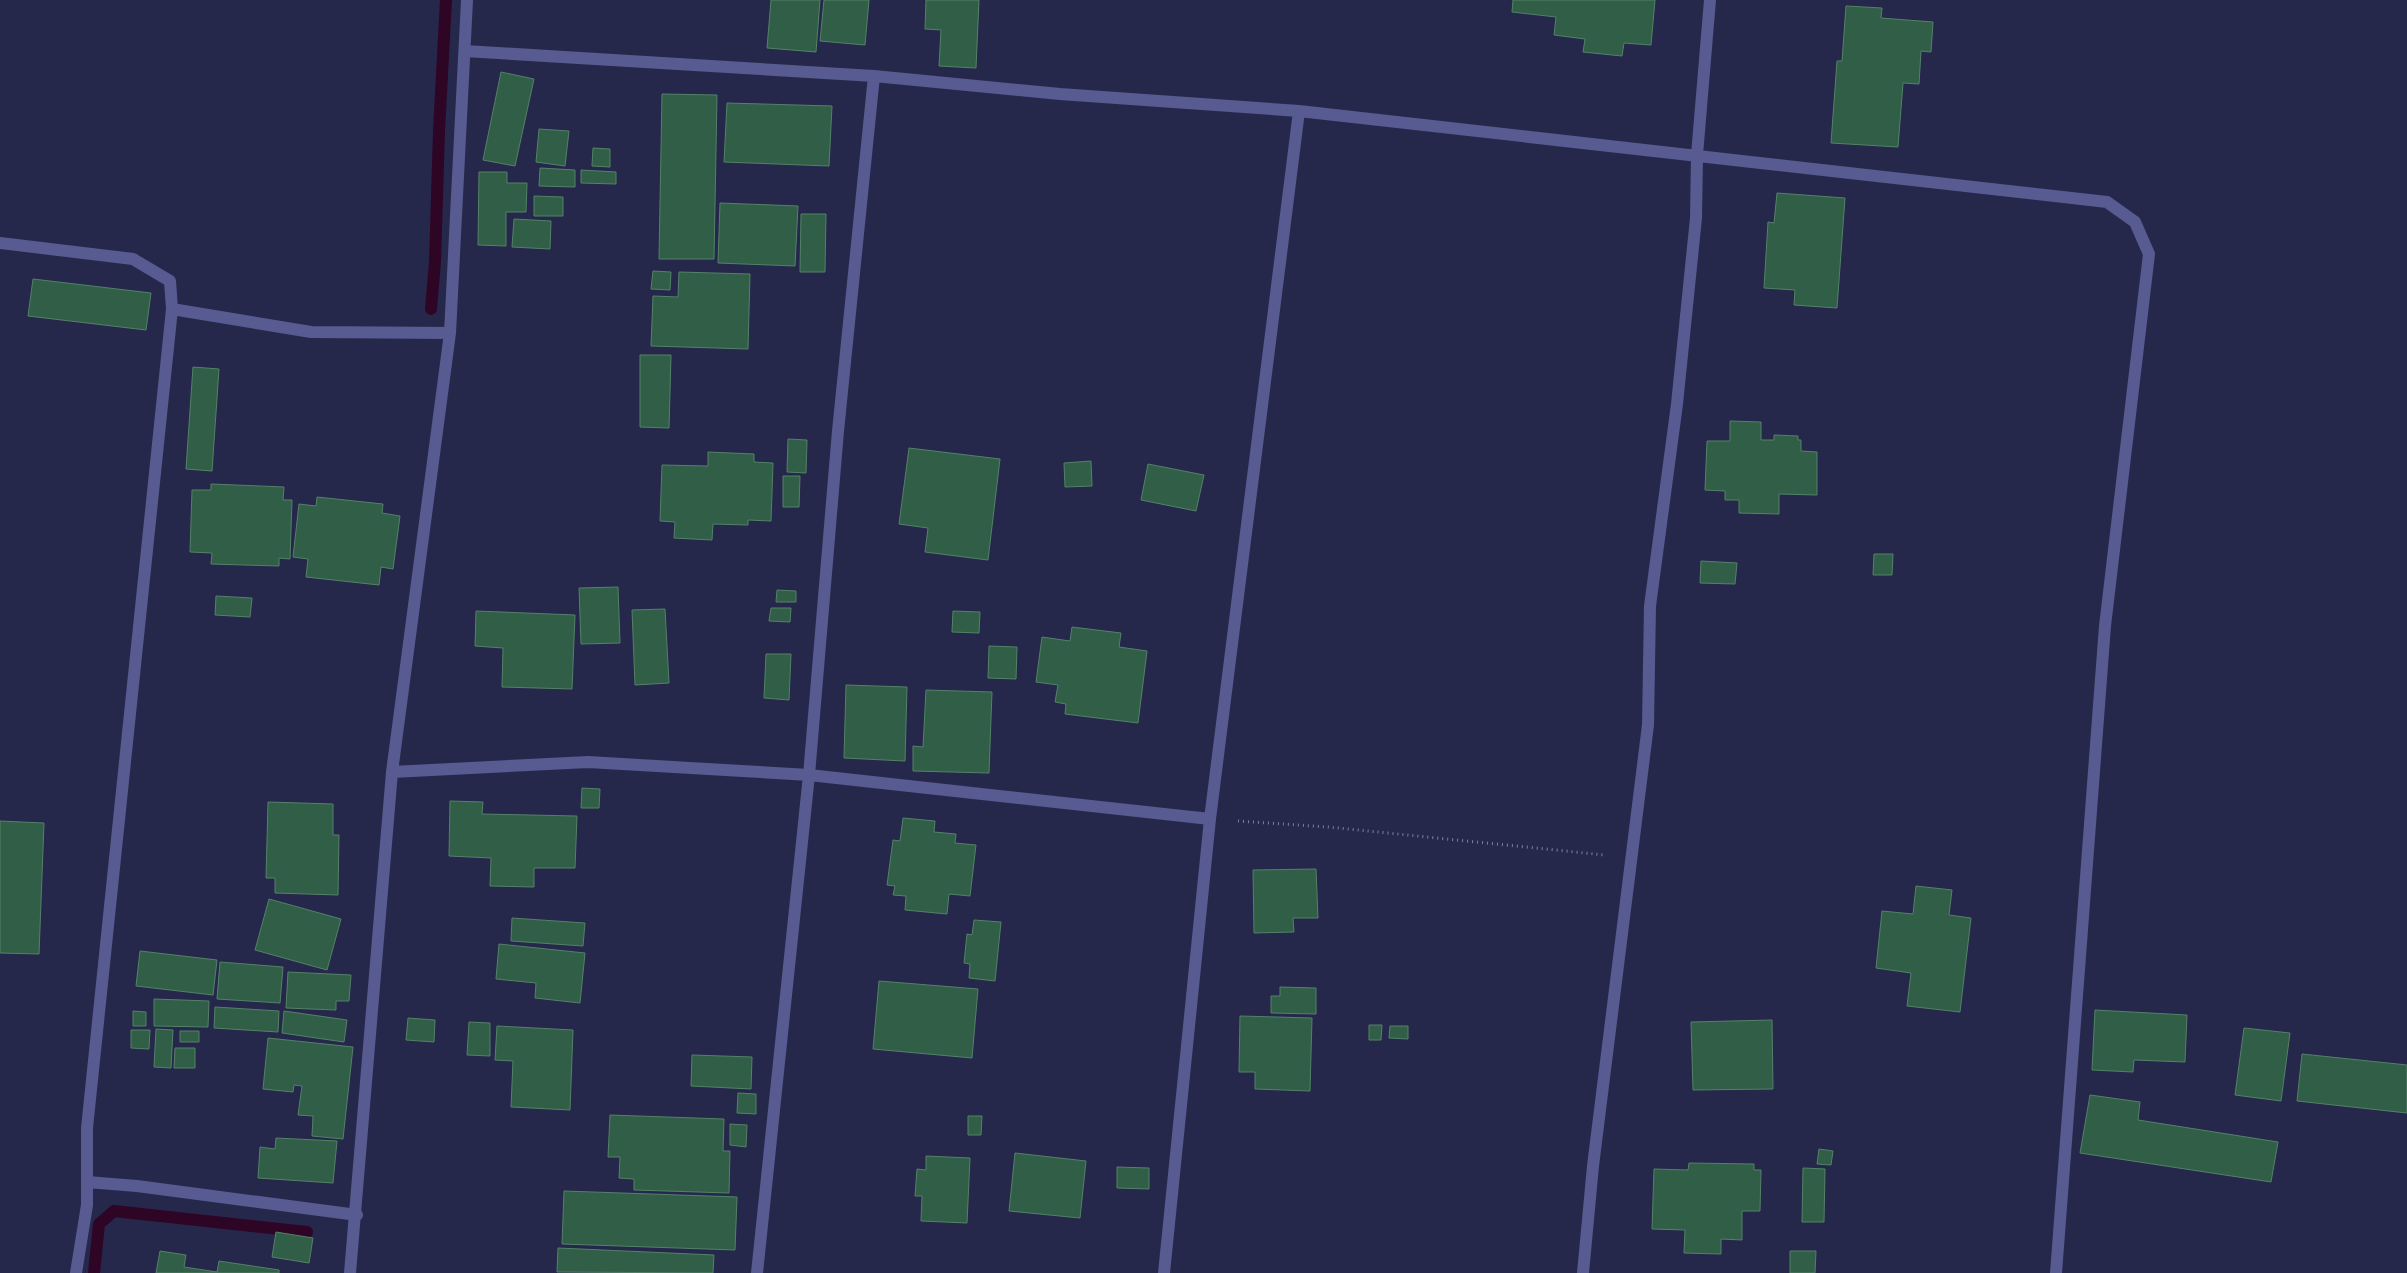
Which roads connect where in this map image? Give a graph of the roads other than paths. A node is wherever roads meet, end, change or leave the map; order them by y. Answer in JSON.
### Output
{"nodes":[{"id":1,"x":467,"y":0,"type":"edge"},
{"id":2,"x":1710,"y":0,"type":"edge"},
{"id":3,"x":465,"y":51,"type":"junction"},
{"id":4,"x":874,"y":76,"type":"junction"},
{"id":5,"x":1299,"y":111,"type":"junction"},
{"id":6,"x":1697,"y":155,"type":"junction"},
{"id":7,"x":0,"y":243,"type":"edge"},
{"id":8,"x":172,"y":309,"type":"junction"},
{"id":9,"x":450,"y":333,"type":"junction"},
{"id":10,"x":392,"y":772,"type":"junction"},
{"id":11,"x":809,"y":775,"type":"junction"},
{"id":12,"x":1210,"y":819,"type":"junction"},
{"id":13,"x":87,"y":1182,"type":"junction"},
{"id":14,"x":356,"y":1215,"type":"junction"},
{"id":15,"x":76,"y":1273,"type":"edge"},
{"id":16,"x":350,"y":1273,"type":"edge"},
{"id":17,"x":757,"y":1273,"type":"edge"},
{"id":18,"x":1164,"y":1273,"type":"edge"},
{"id":19,"x":1583,"y":1273,"type":"edge"},
{"id":20,"x":2056,"y":1273,"type":"edge"}],
"edges":[{"from":1,"to":3,"type":"street"},
{"from":2,"to":6,"type":"street"},
{"from":3,"to":4,"type":"street"},
{"from":3,"to":9,"type":"street"},
{"from":4,"to":5,"type":"street"},
{"from":4,"to":11,"type":"street"},
{"from":5,"to":6,"type":"street"},
{"from":5,"to":12,"type":"street"},
{"from":6,"to":19,"type":"street"},
{"from":6,"to":20,"type":"street"},
{"from":7,"to":8,"type":"street"},
{"from":8,"to":9,"type":"street"},
{"from":8,"to":13,"type":"street"},
{"from":9,"to":10,"type":"street"},
{"from":10,"to":11,"type":"street"},
{"from":10,"to":14,"type":"street"},
{"from":11,"to":12,"type":"street"},
{"from":11,"to":17,"type":"street"},
{"from":12,"to":18,"type":"street"},
{"from":13,"to":14,"type":"street"},
{"from":13,"to":15,"type":"street"},
{"from":14,"to":16,"type":"street"}]}
